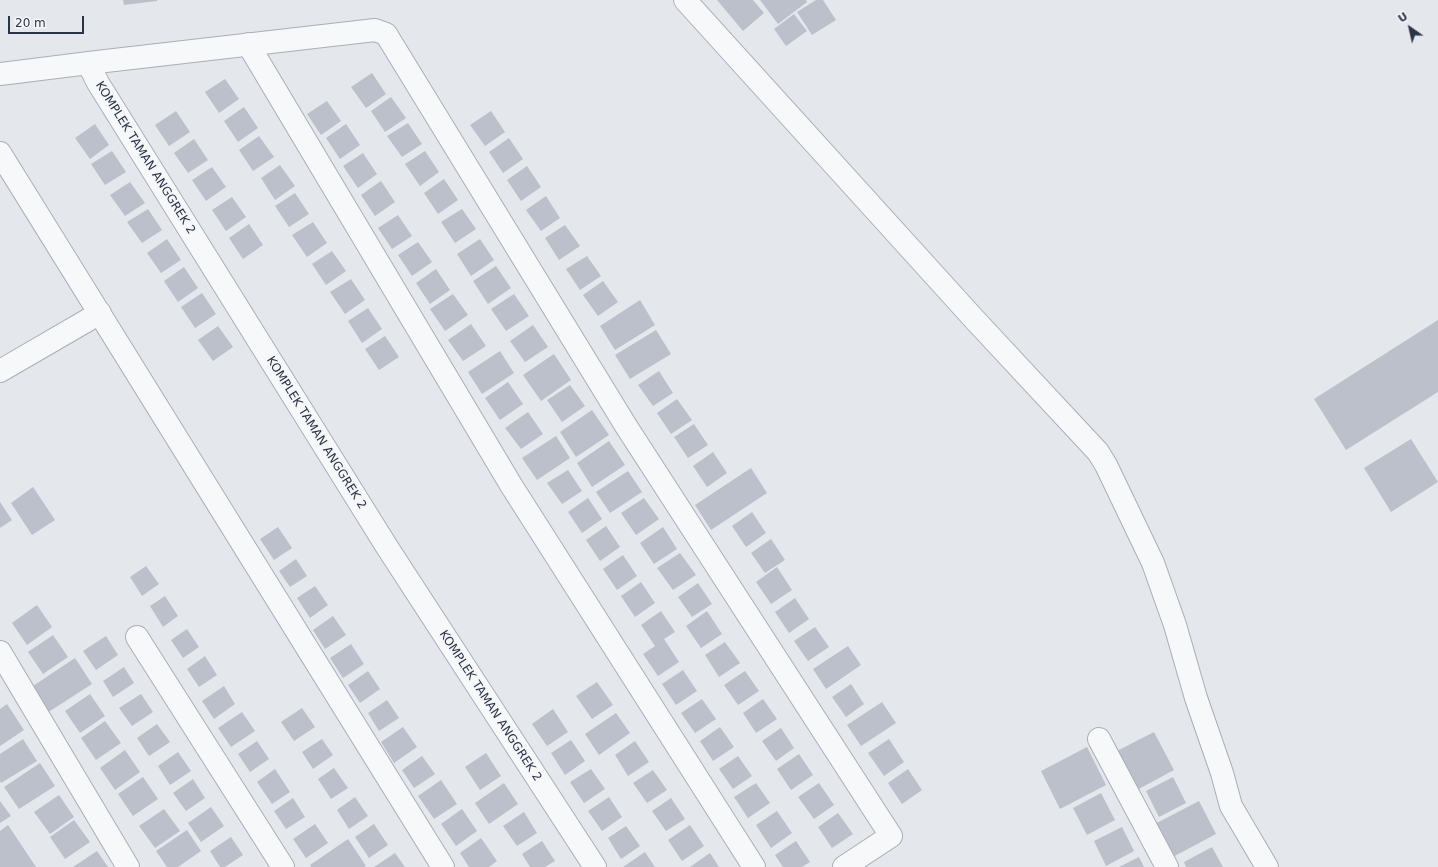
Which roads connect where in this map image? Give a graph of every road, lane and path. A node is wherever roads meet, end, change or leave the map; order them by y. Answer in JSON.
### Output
{"nodes":[{"id":1,"x":685,"y":0,"type":"edge"},
{"id":2,"x":248,"y":44,"type":"junction"},
{"id":3,"x":97,"y":62,"type":"junction"},
{"id":4,"x":0,"y":74,"type":"edge"},
{"id":5,"x":0,"y":153,"type":"edge"},
{"id":6,"x":100,"y":313,"type":"junction"},
{"id":7,"x":0,"y":371,"type":"edge"},
{"id":8,"x":137,"y":637,"type":"dead end"},
{"id":9,"x":0,"y":652,"type":"edge"},
{"id":10,"x":1099,"y":738,"type":"dead end"},
{"id":11,"x":128,"y":867,"type":"edge"},
{"id":12,"x":283,"y":867,"type":"edge"},
{"id":13,"x":443,"y":867,"type":"edge"},
{"id":14,"x":595,"y":867,"type":"edge"},
{"id":15,"x":754,"y":867,"type":"edge"},
{"id":16,"x":844,"y":867,"type":"edge"},
{"id":17,"x":1167,"y":867,"type":"edge"},
{"id":18,"x":1267,"y":867,"type":"edge"}],
"edges":[{"from":1,"to":18,"type":"street"},
{"from":2,"to":3,"type":"street"},
{"from":2,"to":15,"type":"street"},
{"from":2,"to":16,"type":"street"},
{"from":3,"to":4,"type":"street"},
{"from":3,"to":14,"type":"street","name":"KOMPLEK TAMAN ANGGREK 2"},
{"from":5,"to":6,"type":"street"},
{"from":6,"to":7,"type":"street"},
{"from":6,"to":13,"type":"street"},
{"from":8,"to":12,"type":"street"},
{"from":9,"to":11,"type":"street"},
{"from":10,"to":17,"type":"street"}]}
